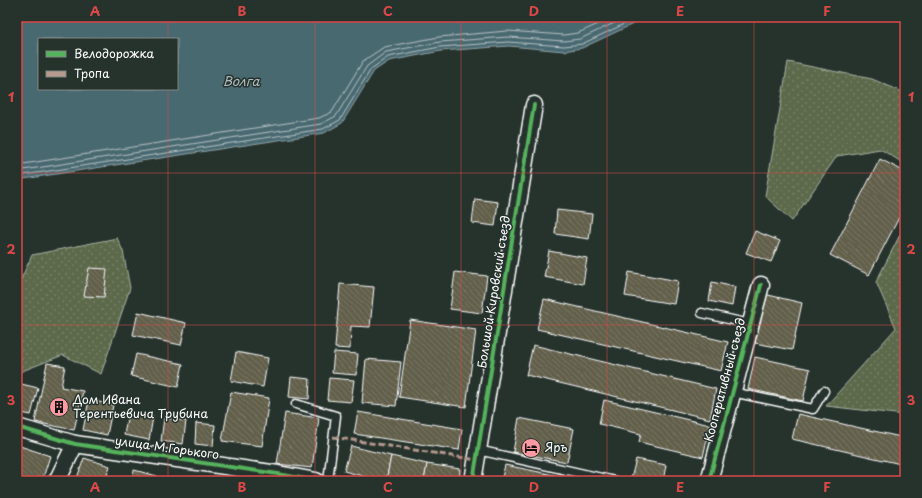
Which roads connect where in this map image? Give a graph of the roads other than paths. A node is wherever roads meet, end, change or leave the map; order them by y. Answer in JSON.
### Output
{"nodes":[{"id":1,"x":534,"y":106,"type":"dead end"},
{"id":2,"x":761,"y":285,"type":"dead end"},
{"id":3,"x":702,"y":313,"type":"dead end"},
{"id":4,"x":750,"y":324,"type":"junction"},
{"id":5,"x":824,"y":391,"type":"dead end"},
{"id":6,"x":732,"y":392,"type":"junction"},
{"id":7,"x":296,"y":404,"type":"dead end"},
{"id":8,"x":17,"y":427,"type":"edge"},
{"id":9,"x":75,"y":444,"type":"junction"},
{"id":10,"x":478,"y":450,"type":"junction"},
{"id":11,"x":58,"y":481,"type":"edge"},
{"id":12,"x":316,"y":481,"type":"edge"},
{"id":13,"x":328,"y":481,"type":"edge"},
{"id":14,"x":473,"y":481,"type":"edge"},
{"id":15,"x":615,"y":481,"type":"edge"},
{"id":16,"x":709,"y":481,"type":"edge"}],
"edges":[{"from":1,"to":10,"type":"street","name":"Большой Кировский съезд"},
{"from":2,"to":4,"type":"street","name":"Кооперативный съезд"},
{"from":3,"to":4,"type":"lane"},
{"from":4,"to":6,"type":"street","name":"Кооперативный съезд"},
{"from":5,"to":6,"type":"lane"},
{"from":6,"to":16,"type":"street","name":"Кооперативный съезд"},
{"from":7,"to":13,"type":"lane"},
{"from":8,"to":9,"type":"street","name":"улица М.Горького"},
{"from":9,"to":11,"type":"street"},
{"from":9,"to":12,"type":"street","name":"улица М.Горького"},
{"from":10,"to":14,"type":"street","name":"Большой Кировский съезд"},
{"from":10,"to":15,"type":"lane"}]}
